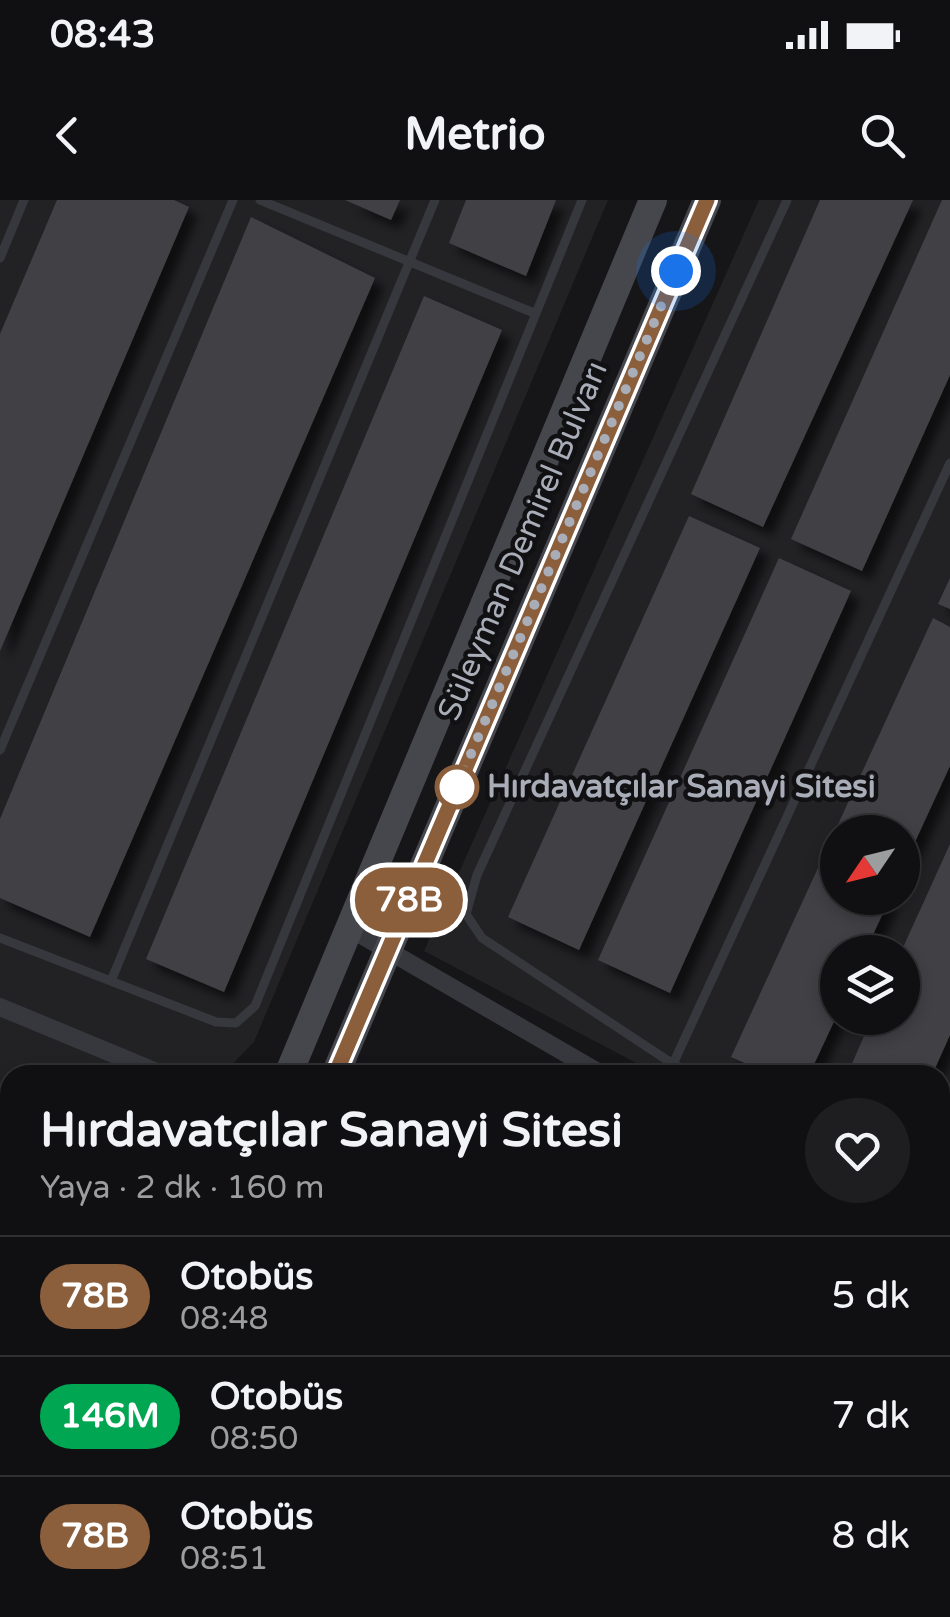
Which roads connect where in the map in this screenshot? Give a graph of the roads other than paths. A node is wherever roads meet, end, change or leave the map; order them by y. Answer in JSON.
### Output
{"nodes":[{"id":1,"x":24,"y":200,"type":"edge"},
{"id":2,"x":233,"y":200,"type":"edge"},
{"id":3,"x":260,"y":200,"type":"edge"},
{"id":4,"x":435,"y":200,"type":"edge"},
{"id":5,"x":582,"y":200,"type":"edge"},
{"id":6,"x":653,"y":200,"type":"edge"},
{"id":7,"x":708,"y":200,"type":"edge"},
{"id":8,"x":787,"y":200,"type":"edge"},
{"id":9,"x":0,"y":258,"type":"edge"},
{"id":10,"x":410,"y":263,"type":"junction"},
{"id":11,"x":534,"y":313,"type":"junction"},
{"id":12,"x":950,"y":463,"type":"edge"},
{"id":13,"x":0,"y":750,"type":"edge"},
{"id":14,"x":351,"y":929,"type":"junction"},
{"id":15,"x":0,"y":938,"type":"edge"},
{"id":16,"x":388,"y":950,"type":"junction"},
{"id":17,"x":111,"y":981,"type":"junction"},
{"id":18,"x":0,"y":1007,"type":"edge"},
{"id":19,"x":672,"y":1064,"type":"joint"},
{"id":20,"x":140,"y":1065,"type":"edge"},
{"id":21,"x":292,"y":1065,"type":"edge"},
{"id":22,"x":339,"y":1065,"type":"edge"},
{"id":23,"x":586,"y":1065,"type":"edge"}],
"edges":[{"from":1,"to":9,"type":"lane"},
{"from":2,"to":13,"type":"lane"},
{"from":3,"to":10,"type":"lane"},
{"from":4,"to":10,"type":"lane"},
{"from":5,"to":11,"type":"lane"},
{"from":6,"to":14,"type":"main road","name":"Süleyman Demirel Bulvarı"},
{"from":7,"to":16,"type":"main road","name":"Süleyman Demirel Bulvarı"},
{"from":8,"to":19,"type":"lane"},
{"from":10,"to":11,"type":"lane"},
{"from":10,"to":17,"type":"lane"},
{"from":11,"to":17,"type":"lane"},
{"from":12,"to":19,"type":"lane"},
{"from":14,"to":16,"type":"street"},
{"from":14,"to":21,"type":"main road","name":"Süleyman Demirel Bulvarı"},
{"from":15,"to":17,"type":"lane"},
{"from":16,"to":22,"type":"main road","name":"Süleyman Demirel Bulvarı"},
{"from":16,"to":23,"type":"street"},
{"from":18,"to":20,"type":"street"}]}
